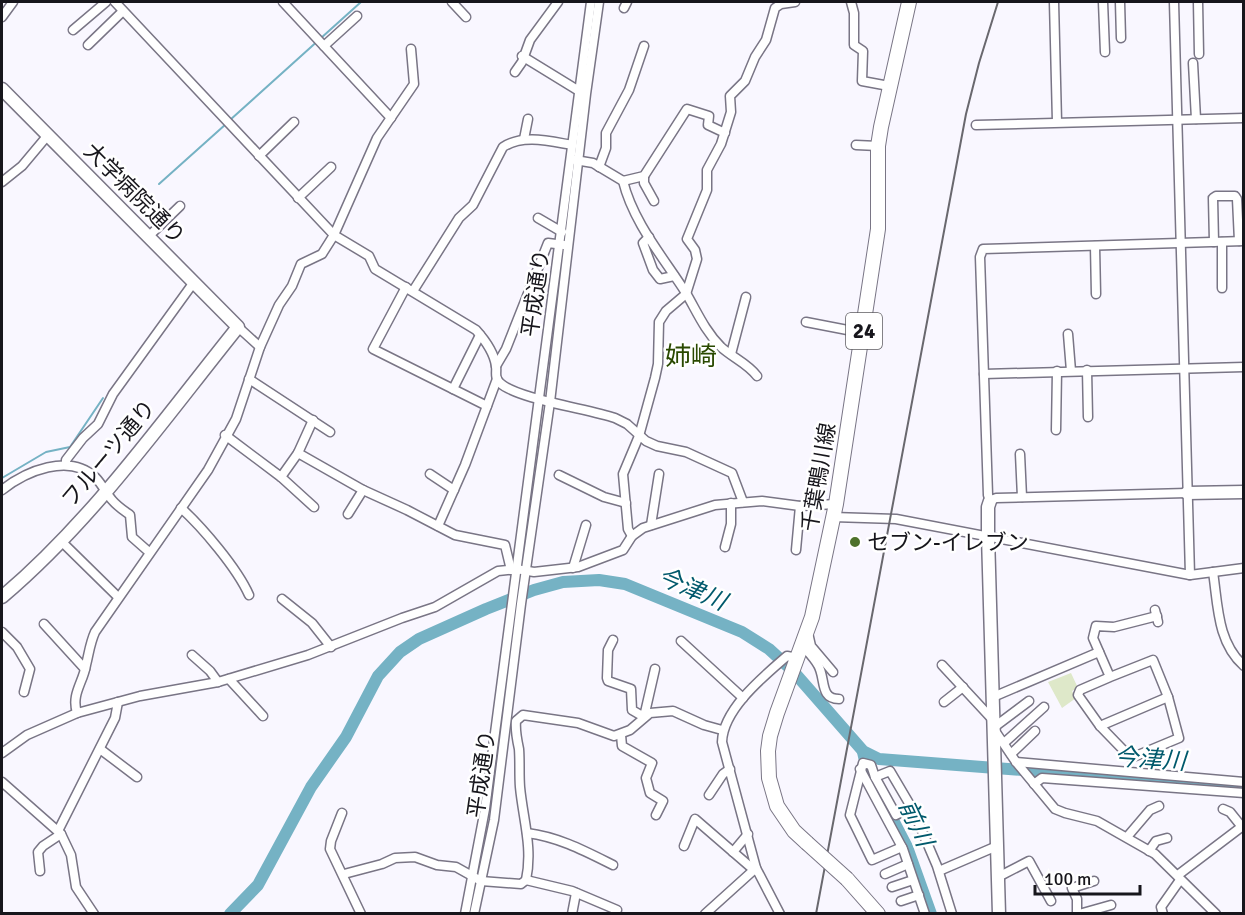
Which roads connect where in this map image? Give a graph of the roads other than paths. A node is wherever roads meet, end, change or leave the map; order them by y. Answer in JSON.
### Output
{"nodes":[{"id":1,"x":12,"y":2,"type":"edge"},
{"id":2,"x":106,"y":2,"type":"edge"},
{"id":3,"x":115,"y":2,"type":"edge"},
{"id":4,"x":283,"y":2,"type":"edge"},
{"id":5,"x":452,"y":2,"type":"edge"},
{"id":6,"x":558,"y":2,"type":"edge"},
{"id":7,"x":591,"y":2,"type":"edge"},
{"id":8,"x":599,"y":2,"type":"edge"},
{"id":9,"x":795,"y":2,"type":"edge"},
{"id":10,"x":851,"y":2,"type":"edge"},
{"id":11,"x":909,"y":2,"type":"edge"},
{"id":12,"x":1054,"y":2,"type":"edge"},
{"id":13,"x":1103,"y":2,"type":"edge"},
{"id":14,"x":1120,"y":2,"type":"edge"},
{"id":15,"x":1174,"y":2,"type":"edge"},
{"id":16,"x":1198,"y":2,"type":"edge"},
{"id":17,"x":123,"y":11,"type":"junction"},
{"id":18,"x":357,"y":16,"type":"dead end"},
{"id":19,"x":2,"y":17,"type":"edge"},
{"id":20,"x":466,"y":17,"type":"dead end"},
{"id":21,"x":73,"y":30,"type":"dead end"},
{"id":22,"x":1120,"y":38,"type":"dead end"},
{"id":23,"x":88,"y":45,"type":"dead end"},
{"id":24,"x":324,"y":46,"type":"junction"},
{"id":25,"x":644,"y":46,"type":"dead end"},
{"id":26,"x":411,"y":49,"type":"dead end"},
{"id":27,"x":1105,"y":52,"type":"dead end"},
{"id":28,"x":1199,"y":54,"type":"dead end"},
{"id":29,"x":522,"y":56,"type":"junction"},
{"id":30,"x":1193,"y":63,"type":"dead end"},
{"id":31,"x":515,"y":72,"type":"dead end"},
{"id":32,"x":890,"y":86,"type":"junction"},
{"id":33,"x":2,"y":90,"type":"edge"},
{"id":34,"x":579,"y":91,"type":"junction"},
{"id":35,"x":1244,"y":117,"type":"edge"},
{"id":36,"x":391,"y":118,"type":"junction"},
{"id":37,"x":528,"y":118,"type":"dead end"},
{"id":38,"x":1178,"y":119,"type":"junction"},
{"id":39,"x":1196,"y":119,"type":"junction"},
{"id":40,"x":294,"y":122,"type":"dead end"},
{"id":41,"x":1057,"y":122,"type":"junction"},
{"id":42,"x":976,"y":125,"type":"dead end"},
{"id":43,"x":724,"y":133,"type":"junction"},
{"id":44,"x":48,"y":135,"type":"junction"},
{"id":45,"x":524,"y":139,"type":"junction"},
{"id":46,"x":572,"y":145,"type":"junction"},
{"id":47,"x":856,"y":145,"type":"dead end"},
{"id":48,"x":879,"y":146,"type":"junction"},
{"id":49,"x":259,"y":156,"type":"junction"},
{"id":50,"x":574,"y":160,"type":"junction"},
{"id":51,"x":331,"y":167,"type":"dead end"},
{"id":52,"x":599,"y":167,"type":"junction"},
{"id":53,"x":644,"y":176,"type":"junction"},
{"id":54,"x":623,"y":181,"type":"junction"},
{"id":55,"x":2,"y":182,"type":"edge"},
{"id":56,"x":298,"y":198,"type":"junction"},
{"id":57,"x":654,"y":201,"type":"dead end"},
{"id":58,"x":180,"y":206,"type":"dead end"},
{"id":59,"x":538,"y":218,"type":"dead end"},
{"id":60,"x":562,"y":232,"type":"junction"},
{"id":61,"x":334,"y":235,"type":"junction"},
{"id":62,"x":149,"y":236,"type":"junction"},
{"id":63,"x":649,"y":237,"type":"junction"},
{"id":64,"x":1241,"y":241,"type":"edge"},
{"id":65,"x":1218,"y":242,"type":"junction"},
{"id":66,"x":1182,"y":243,"type":"junction"},
{"id":67,"x":564,"y":245,"type":"junction"},
{"id":68,"x":1095,"y":246,"type":"junction"},
{"id":69,"x":674,"y":276,"type":"junction"},
{"id":70,"x":194,"y":282,"type":"junction"},
{"id":71,"x":1222,"y":288,"type":"dead end"},
{"id":72,"x":410,"y":289,"type":"junction"},
{"id":73,"x":686,"y":294,"type":"junction"},
{"id":74,"x":1096,"y":294,"type":"dead end"},
{"id":75,"x":746,"y":297,"type":"dead end"},
{"id":76,"x":806,"y":321,"type":"dead end"},
{"id":77,"x":238,"y":327,"type":"junction"},
{"id":78,"x":863,"y":333,"type":"junction"},
{"id":79,"x":1068,"y":334,"type":"dead end"},
{"id":80,"x":480,"y":335,"type":"junction"},
{"id":81,"x":260,"y":347,"type":"junction"},
{"id":82,"x":731,"y":354,"type":"junction"},
{"id":83,"x":496,"y":366,"type":"junction"},
{"id":84,"x":1244,"y":367,"type":"edge"},
{"id":85,"x":1184,"y":369,"type":"junction"},
{"id":86,"x":1087,"y":370,"type":"junction"},
{"id":87,"x":1057,"y":371,"type":"junction"},
{"id":88,"x":1071,"y":371,"type":"junction"},
{"id":89,"x":984,"y":374,"type":"junction"},
{"id":90,"x":757,"y":376,"type":"dead end"},
{"id":91,"x":249,"y":379,"type":"junction"},
{"id":92,"x":498,"y":379,"type":"junction"},
{"id":93,"x":453,"y":389,"type":"junction"},
{"id":94,"x":539,"y":399,"type":"junction"},
{"id":95,"x":550,"y":402,"type":"junction"},
{"id":96,"x":487,"y":406,"type":"junction"},
{"id":97,"x":1088,"y":417,"type":"dead end"},
{"id":98,"x":314,"y":420,"type":"junction"},
{"id":99,"x":1056,"y":430,"type":"dead end"},
{"id":100,"x":330,"y":432,"type":"dead end"},
{"id":101,"x":225,"y":435,"type":"junction"},
{"id":102,"x":639,"y":435,"type":"junction"},
{"id":103,"x":298,"y":453,"type":"junction"},
{"id":104,"x":1020,"y":454,"type":"dead end"},
{"id":105,"x":66,"y":464,"type":"junction"},
{"id":106,"x":430,"y":474,"type":"dead end"},
{"id":107,"x":659,"y":474,"type":"dead end"},
{"id":108,"x":559,"y":475,"type":"dead end"},
{"id":109,"x":281,"y":477,"type":"junction"},
{"id":110,"x":2,"y":490,"type":"edge"},
{"id":111,"x":363,"y":490,"type":"junction"},
{"id":112,"x":454,"y":490,"type":"junction"},
{"id":113,"x":106,"y":491,"type":"junction"},
{"id":114,"x":1244,"y":492,"type":"edge"},
{"id":115,"x":1187,"y":493,"type":"junction"},
{"id":116,"x":1022,"y":497,"type":"junction"},
{"id":117,"x":990,"y":501,"type":"junction"},
{"id":118,"x":743,"y":502,"type":"junction"},
{"id":119,"x":626,"y":503,"type":"junction"},
{"id":120,"x":731,"y":503,"type":"junction"},
{"id":121,"x":800,"y":506,"type":"junction"},
{"id":122,"x":314,"y":507,"type":"dead end"},
{"id":123,"x":181,"y":508,"type":"junction"},
{"id":124,"x":834,"y":511,"type":"junction"},
{"id":125,"x":348,"y":514,"type":"dead end"},
{"id":126,"x":586,"y":525,"type":"dead end"},
{"id":127,"x":651,"y":525,"type":"junction"},
{"id":128,"x":438,"y":526,"type":"junction"},
{"id":129,"x":632,"y":536,"type":"junction"},
{"id":130,"x":988,"y":536,"type":"junction"},
{"id":131,"x":61,"y":541,"type":"junction"},
{"id":132,"x":505,"y":545,"type":"junction"},
{"id":133,"x":519,"y":547,"type":"junction"},
{"id":134,"x":725,"y":547,"type":"dead end"},
{"id":135,"x":796,"y":550,"type":"dead end"},
{"id":136,"x":149,"y":552,"type":"junction"},
{"id":137,"x":573,"y":568,"type":"junction"},
{"id":138,"x":1244,"y":568,"type":"edge"},
{"id":139,"x":513,"y":570,"type":"junction"},
{"id":140,"x":527,"y":571,"type":"junction"},
{"id":141,"x":1213,"y":572,"type":"junction"},
{"id":142,"x":1190,"y":575,"type":"junction"},
{"id":143,"x":249,"y":595,"type":"dead end"},
{"id":144,"x":2,"y":597,"type":"edge"},
{"id":145,"x":118,"y":597,"type":"junction"},
{"id":146,"x":282,"y":599,"type":"dead end"},
{"id":147,"x":517,"y":605,"type":"junction"},
{"id":148,"x":1157,"y":616,"type":"dead end"},
{"id":149,"x":44,"y":624,"type":"dead end"},
{"id":150,"x":2,"y":632,"type":"edge"},
{"id":151,"x":807,"y":632,"type":"junction"},
{"id":152,"x":613,"y":640,"type":"dead end"},
{"id":153,"x":681,"y":641,"type":"dead end"},
{"id":154,"x":331,"y":647,"type":"junction"},
{"id":155,"x":1099,"y":652,"type":"junction"},
{"id":156,"x":796,"y":653,"type":"junction"},
{"id":157,"x":192,"y":655,"type":"dead end"},
{"id":158,"x":942,"y":665,"type":"dead end"},
{"id":159,"x":1244,"y":666,"type":"edge"},
{"id":160,"x":85,"y":669,"type":"junction"},
{"id":161,"x":655,"y":669,"type":"dead end"},
{"id":162,"x":833,"y":672,"type":"dead end"},
{"id":163,"x":1110,"y":677,"type":"junction"},
{"id":164,"x":229,"y":679,"type":"junction"},
{"id":165,"x":218,"y":682,"type":"junction"},
{"id":166,"x":963,"y":687,"type":"junction"},
{"id":167,"x":24,"y":692,"type":"dead end"},
{"id":168,"x":993,"y":697,"type":"junction"},
{"id":169,"x":1168,"y":697,"type":"junction"},
{"id":170,"x":743,"y":699,"type":"junction"},
{"id":171,"x":839,"y":699,"type":"dead end"},
{"id":172,"x":1029,"y":701,"type":"dead end"},
{"id":173,"x":118,"y":702,"type":"junction"},
{"id":174,"x":944,"y":702,"type":"dead end"},
{"id":175,"x":1044,"y":707,"type":"dead end"},
{"id":176,"x":77,"y":712,"type":"junction"},
{"id":177,"x":263,"y":716,"type":"dead end"},
{"id":178,"x":644,"y":717,"type":"junction"},
{"id":179,"x":502,"y":718,"type":"junction"},
{"id":180,"x":517,"y":720,"type":"junction"},
{"id":181,"x":993,"y":724,"type":"junction"},
{"id":182,"x":1100,"y":726,"type":"junction"},
{"id":183,"x":722,"y":730,"type":"junction"},
{"id":184,"x":1035,"y":731,"type":"dead end"},
{"id":185,"x":621,"y":735,"type":"junction"},
{"id":186,"x":1004,"y":743,"type":"junction"},
{"id":187,"x":100,"y":749,"type":"junction"},
{"id":188,"x":2,"y":753,"type":"edge"},
{"id":189,"x":1014,"y":758,"type":"junction"},
{"id":190,"x":730,"y":769,"type":"junction"},
{"id":191,"x":860,"y":769,"type":"junction"},
{"id":192,"x":137,"y":777,"type":"dead end"},
{"id":193,"x":875,"y":777,"type":"junction"},
{"id":194,"x":2,"y":782,"type":"edge"},
{"id":195,"x":1244,"y":782,"type":"edge"},
{"id":196,"x":1034,"y":784,"type":"junction"},
{"id":197,"x":901,"y":789,"type":"junction"},
{"id":198,"x":1244,"y":793,"type":"edge"},
{"id":199,"x":709,"y":795,"type":"dead end"},
{"id":200,"x":886,"y":797,"type":"junction"},
{"id":201,"x":1159,"y":806,"type":"dead end"},
{"id":202,"x":912,"y":807,"type":"junction"},
{"id":203,"x":1223,"y":809,"type":"dead end"},
{"id":204,"x":342,"y":813,"type":"dead end"},
{"id":205,"x":656,"y":815,"type":"dead end"},
{"id":206,"x":1097,"y":821,"type":"junction"},
{"id":207,"x":1243,"y":826,"type":"edge"},
{"id":208,"x":1090,"y":830,"type":"dead end"},
{"id":209,"x":59,"y":833,"type":"junction"},
{"id":210,"x":527,"y":833,"type":"junction"},
{"id":211,"x":748,"y":834,"type":"junction"},
{"id":212,"x":1127,"y":837,"type":"junction"},
{"id":213,"x":1167,"y":838,"type":"dead end"},
{"id":214,"x":684,"y":846,"type":"dead end"},
{"id":215,"x":997,"y":846,"type":"junction"},
{"id":216,"x":902,"y":847,"type":"junction"},
{"id":217,"x":1149,"y":851,"type":"junction"},
{"id":218,"x":733,"y":852,"type":"junction"},
{"id":219,"x":908,"y":864,"type":"junction"},
{"id":220,"x":613,"y":865,"type":"dead end"},
{"id":221,"x":755,"y":869,"type":"junction"},
{"id":222,"x":40,"y":871,"type":"dead end"},
{"id":223,"x":939,"y":871,"type":"junction"},
{"id":224,"x":344,"y":874,"type":"junction"},
{"id":225,"x":885,"y":874,"type":"dead end"},
{"id":226,"x":473,"y":876,"type":"junction"},
{"id":227,"x":998,"y":877,"type":"junction"},
{"id":228,"x":1179,"y":878,"type":"junction"},
{"id":229,"x":526,"y":880,"type":"junction"},
{"id":230,"x":914,"y":880,"type":"junction"},
{"id":231,"x":1094,"y":880,"type":"dead end"},
{"id":232,"x":481,"y":881,"type":"junction"},
{"id":233,"x":892,"y":887,"type":"dead end"},
{"id":234,"x":576,"y":892,"type":"junction"},
{"id":235,"x":919,"y":895,"type":"junction"},
{"id":236,"x":1051,"y":901,"type":"dead end"},
{"id":237,"x":901,"y":902,"type":"dead end"},
{"id":238,"x":1111,"y":905,"type":"dead end"},
{"id":239,"x":617,"y":910,"type":"dead end"},
{"id":240,"x":922,"y":913,"type":"edge"},
{"id":241,"x":94,"y":914,"type":"edge"},
{"id":242,"x":361,"y":914,"type":"edge"},
{"id":243,"x":465,"y":914,"type":"edge"},
{"id":244,"x":474,"y":914,"type":"edge"},
{"id":245,"x":572,"y":914,"type":"edge"},
{"id":246,"x":705,"y":914,"type":"edge"},
{"id":247,"x":780,"y":914,"type":"edge"},
{"id":248,"x":878,"y":914,"type":"edge"},
{"id":249,"x":952,"y":914,"type":"edge"},
{"id":250,"x":999,"y":914,"type":"edge"},
{"id":251,"x":1078,"y":914,"type":"edge"},
{"id":252,"x":1163,"y":914,"type":"edge"},
{"id":253,"x":1216,"y":914,"type":"edge"}],
"edges":[{"from":1,"to":19,"type":"street"},
{"from":2,"to":21,"type":"street"},
{"from":3,"to":17,"type":"street"},
{"from":4,"to":24,"type":"street"},
{"from":5,"to":20,"type":"street"},
{"from":6,"to":29,"type":"street"},
{"from":7,"to":34,"type":"street","name":"平成通り"},
{"from":8,"to":50,"type":"street","name":"平成通り"},
{"from":9,"to":43,"type":"street"},
{"from":10,"to":32,"type":"street"},
{"from":11,"to":32,"type":"main road","name":"千葉鴨川線","number":"24"},
{"from":12,"to":41,"type":"street"},
{"from":13,"to":27,"type":"street"},
{"from":14,"to":22,"type":"street"},
{"from":15,"to":38,"type":"street"},
{"from":16,"to":28,"type":"street"},
{"from":17,"to":23,"type":"street"},
{"from":17,"to":49,"type":"street"},
{"from":18,"to":24,"type":"street"},
{"from":24,"to":36,"type":"street"},
{"from":25,"to":52,"type":"street"},
{"from":26,"to":36,"type":"street"},
{"from":29,"to":31,"type":"street"},
{"from":29,"to":34,"type":"street"},
{"from":30,"to":39,"type":"street"},
{"from":32,"to":48,"type":"main road","name":"千葉鴨川線","number":"24"},
{"from":33,"to":44,"type":"street","name":"大学病院通り"},
{"from":34,"to":46,"type":"street","name":"平成通り"},
{"from":35,"to":39,"type":"street"},
{"from":36,"to":61,"type":"street"},
{"from":37,"to":45,"type":"street"},
{"from":38,"to":39,"type":"street"},
{"from":38,"to":41,"type":"street"},
{"from":38,"to":66,"type":"street"},
{"from":40,"to":49,"type":"street"},
{"from":41,"to":42,"type":"street"},
{"from":43,"to":53,"type":"street"},
{"from":43,"to":73,"type":"street"},
{"from":44,"to":55,"type":"street"},
{"from":44,"to":62,"type":"street","name":"大学病院通り"},
{"from":45,"to":46,"type":"street"},
{"from":45,"to":72,"type":"street"},
{"from":46,"to":50,"type":"street","name":"平成通り"},
{"from":47,"to":48,"type":"street"},
{"from":48,"to":78,"type":"main road","name":"千葉鴨川線","number":"24"},
{"from":49,"to":56,"type":"street"},
{"from":50,"to":52,"type":"street"},
{"from":50,"to":60,"type":"street","name":"平成通り"},
{"from":50,"to":67,"type":"street","name":"平成通り"},
{"from":51,"to":56,"type":"street"},
{"from":52,"to":54,"type":"street"},
{"from":53,"to":54,"type":"street"},
{"from":53,"to":57,"type":"street"},
{"from":54,"to":63,"type":"street"},
{"from":56,"to":61,"type":"street"},
{"from":58,"to":62,"type":"street"},
{"from":59,"to":60,"type":"street"},
{"from":60,"to":67,"type":"street","name":"平成通り"},
{"from":61,"to":72,"type":"street"},
{"from":61,"to":81,"type":"street"},
{"from":62,"to":70,"type":"street","name":"大学病院通り"},
{"from":63,"to":69,"type":"street"},
{"from":63,"to":69,"type":"street"},
{"from":64,"to":65,"type":"street"},
{"from":64,"to":65,"type":"street"},
{"from":65,"to":66,"type":"street"},
{"from":65,"to":71,"type":"street"},
{"from":66,"to":68,"type":"street"},
{"from":66,"to":85,"type":"street"},
{"from":67,"to":83,"type":"street"},
{"from":67,"to":94,"type":"street","name":"平成通り"},
{"from":67,"to":95,"type":"street","name":"平成通り"},
{"from":68,"to":74,"type":"street"},
{"from":68,"to":89,"type":"street"},
{"from":69,"to":73,"type":"street"},
{"from":70,"to":77,"type":"street","name":"大学病院通り"},
{"from":70,"to":105,"type":"street"},
{"from":72,"to":80,"type":"street"},
{"from":72,"to":93,"type":"street"},
{"from":73,"to":82,"type":"street"},
{"from":73,"to":102,"type":"street"},
{"from":75,"to":82,"type":"street"},
{"from":76,"to":78,"type":"street"},
{"from":77,"to":81,"type":"street"},
{"from":77,"to":113,"type":"street","name":"フルーツ通り"},
{"from":78,"to":124,"type":"main road","name":"千葉鴨川線","number":"24"},
{"from":79,"to":88,"type":"street"},
{"from":80,"to":83,"type":"street"},
{"from":80,"to":93,"type":"street"},
{"from":81,"to":91,"type":"street"},
{"from":82,"to":90,"type":"street"},
{"from":83,"to":92,"type":"street"},
{"from":84,"to":85,"type":"street"},
{"from":85,"to":86,"type":"street"},
{"from":85,"to":115,"type":"street"},
{"from":86,"to":88,"type":"street"},
{"from":86,"to":97,"type":"street"},
{"from":87,"to":88,"type":"street"},
{"from":87,"to":89,"type":"street"},
{"from":87,"to":99,"type":"street"},
{"from":89,"to":117,"type":"street"},
{"from":91,"to":98,"type":"street"},
{"from":91,"to":101,"type":"street"},
{"from":92,"to":94,"type":"street"},
{"from":92,"to":96,"type":"street"},
{"from":93,"to":96,"type":"street"},
{"from":94,"to":95,"type":"street"},
{"from":94,"to":133,"type":"street","name":"平成通り"},
{"from":95,"to":102,"type":"street"},
{"from":95,"to":140,"type":"street","name":"平成通り"},
{"from":96,"to":112,"type":"street"},
{"from":98,"to":100,"type":"street"},
{"from":98,"to":103,"type":"street"},
{"from":101,"to":109,"type":"street"},
{"from":101,"to":123,"type":"street"},
{"from":102,"to":118,"type":"street"},
{"from":102,"to":119,"type":"street"},
{"from":103,"to":109,"type":"street"},
{"from":103,"to":111,"type":"street"},
{"from":104,"to":116,"type":"street"},
{"from":105,"to":110,"type":"street"},
{"from":105,"to":113,"type":"street"},
{"from":106,"to":112,"type":"street"},
{"from":107,"to":127,"type":"street"},
{"from":108,"to":119,"type":"street"},
{"from":109,"to":122,"type":"street"},
{"from":111,"to":125,"type":"street"},
{"from":111,"to":128,"type":"street"},
{"from":112,"to":128,"type":"street"},
{"from":113,"to":131,"type":"street","name":"フルーツ通り"},
{"from":113,"to":136,"type":"street"},
{"from":114,"to":115,"type":"street"},
{"from":115,"to":116,"type":"street"},
{"from":115,"to":142,"type":"street"},
{"from":116,"to":117,"type":"street"},
{"from":117,"to":130,"type":"street"},
{"from":118,"to":120,"type":"street"},
{"from":118,"to":121,"type":"street"},
{"from":119,"to":129,"type":"street"},
{"from":120,"to":127,"type":"street"},
{"from":120,"to":134,"type":"street"},
{"from":121,"to":124,"type":"street"},
{"from":121,"to":135,"type":"street"},
{"from":123,"to":136,"type":"street"},
{"from":123,"to":143,"type":"street"},
{"from":124,"to":130,"type":"street"},
{"from":124,"to":151,"type":"main road","name":"千葉鴨川線","number":"24"},
{"from":126,"to":137,"type":"street"},
{"from":127,"to":129,"type":"street"},
{"from":128,"to":132,"type":"street"},
{"from":129,"to":137,"type":"street"},
{"from":130,"to":142,"type":"street"},
{"from":130,"to":168,"type":"street"},
{"from":131,"to":144,"type":"street","name":"フルーツ通り"},
{"from":131,"to":145,"type":"street"},
{"from":132,"to":133,"type":"street"},
{"from":132,"to":139,"type":"street"},
{"from":133,"to":139,"type":"street","name":"平成通り"},
{"from":136,"to":145,"type":"street"},
{"from":137,"to":140,"type":"street"},
{"from":138,"to":141,"type":"street"},
{"from":139,"to":140,"type":"street"},
{"from":139,"to":147,"type":"street","name":"平成通り"},
{"from":139,"to":154,"type":"street"},
{"from":140,"to":147,"type":"street","name":"平成通り"},
{"from":141,"to":142,"type":"street"},
{"from":141,"to":159,"type":"street"},
{"from":145,"to":160,"type":"street"},
{"from":146,"to":154,"type":"street"},
{"from":147,"to":179,"type":"street","name":"平成通り"},
{"from":148,"to":155,"type":"street"},
{"from":149,"to":160,"type":"street"},
{"from":150,"to":167,"type":"street"},
{"from":151,"to":156,"type":"main road","name":"千葉鴨川線","number":"24"},
{"from":151,"to":162,"type":"street"},
{"from":152,"to":178,"type":"street"},
{"from":153,"to":170,"type":"street"},
{"from":154,"to":164,"type":"street"},
{"from":155,"to":163,"type":"street"},
{"from":155,"to":168,"type":"street"},
{"from":156,"to":170,"type":"street"},
{"from":156,"to":171,"type":"street"},
{"from":156,"to":248,"type":"main road","name":"千葉鴨川線","number":"24","bridge":true},
{"from":157,"to":165,"type":"street"},
{"from":158,"to":166,"type":"street"},
{"from":160,"to":176,"type":"street"},
{"from":161,"to":178,"type":"street"},
{"from":163,"to":169,"type":"street"},
{"from":163,"to":182,"type":"street"},
{"from":164,"to":165,"type":"street"},
{"from":164,"to":177,"type":"street"},
{"from":165,"to":173,"type":"street"},
{"from":166,"to":174,"type":"street"},
{"from":166,"to":181,"type":"street"},
{"from":168,"to":181,"type":"street"},
{"from":169,"to":182,"type":"street"},
{"from":169,"to":182,"type":"street"},
{"from":170,"to":183,"type":"street"},
{"from":172,"to":181,"type":"street"},
{"from":173,"to":176,"type":"street"},
{"from":173,"to":187,"type":"street"},
{"from":175,"to":186,"type":"street"},
{"from":176,"to":188,"type":"street"},
{"from":178,"to":183,"type":"street"},
{"from":178,"to":185,"type":"street"},
{"from":179,"to":180,"type":"street"},
{"from":179,"to":226,"type":"street","name":"平成通り"},
{"from":179,"to":232,"type":"street","name":"平成通り"},
{"from":180,"to":185,"type":"street"},
{"from":180,"to":210,"type":"street"},
{"from":181,"to":186,"type":"street"},
{"from":181,"to":215,"type":"street"},
{"from":183,"to":190,"type":"street"},
{"from":184,"to":189,"type":"street"},
{"from":185,"to":205,"type":"street"},
{"from":186,"to":189,"type":"street"},
{"from":187,"to":192,"type":"street"},
{"from":187,"to":209,"type":"street"},
{"from":189,"to":195,"type":"street"},
{"from":189,"to":196,"type":"street"},
{"from":190,"to":199,"type":"street"},
{"from":190,"to":211,"type":"street"},
{"from":191,"to":193,"type":"street"},
{"from":191,"to":216,"type":"street"},
{"from":191,"to":216,"type":"street"},
{"from":193,"to":197,"type":"street"},
{"from":193,"to":200,"type":"street"},
{"from":194,"to":209,"type":"street"},
{"from":196,"to":198,"type":"street"},
{"from":196,"to":206,"type":"street"},
{"from":197,"to":200,"type":"street"},
{"from":197,"to":202,"type":"street"},
{"from":200,"to":202,"type":"street"},
{"from":201,"to":212,"type":"street"},
{"from":202,"to":223,"type":"street"},
{"from":203,"to":207,"type":"street"},
{"from":204,"to":224,"type":"street"},
{"from":206,"to":208,"type":"street"},
{"from":206,"to":212,"type":"street"},
{"from":207,"to":228,"type":"street"},
{"from":209,"to":222,"type":"street"},
{"from":209,"to":241,"type":"street"},
{"from":210,"to":220,"type":"street"},
{"from":210,"to":229,"type":"street"},
{"from":211,"to":218,"type":"street"},
{"from":211,"to":221,"type":"street"},
{"from":212,"to":217,"type":"street"},
{"from":213,"to":217,"type":"street"},
{"from":214,"to":218,"type":"street"},
{"from":215,"to":223,"type":"street"},
{"from":215,"to":227,"type":"street"},
{"from":216,"to":219,"type":"street"},
{"from":217,"to":228,"type":"street"},
{"from":218,"to":221,"type":"street"},
{"from":219,"to":225,"type":"street"},
{"from":219,"to":230,"type":"street"},
{"from":221,"to":246,"type":"street"},
{"from":221,"to":247,"type":"street"},
{"from":223,"to":249,"type":"street"},
{"from":224,"to":226,"type":"street"},
{"from":224,"to":242,"type":"street"},
{"from":226,"to":232,"type":"street"},
{"from":226,"to":243,"type":"street","name":"平成通り"},
{"from":227,"to":236,"type":"street"},
{"from":227,"to":250,"type":"street"},
{"from":228,"to":252,"type":"street"},
{"from":228,"to":253,"type":"street"},
{"from":229,"to":232,"type":"street"},
{"from":229,"to":234,"type":"street"},
{"from":230,"to":233,"type":"street"},
{"from":230,"to":235,"type":"street"},
{"from":231,"to":251,"type":"street"},
{"from":232,"to":244,"type":"street","name":"平成通り"},
{"from":234,"to":239,"type":"street"},
{"from":234,"to":245,"type":"street"},
{"from":235,"to":237,"type":"street"},
{"from":235,"to":240,"type":"street"},
{"from":238,"to":251,"type":"street"}]}
